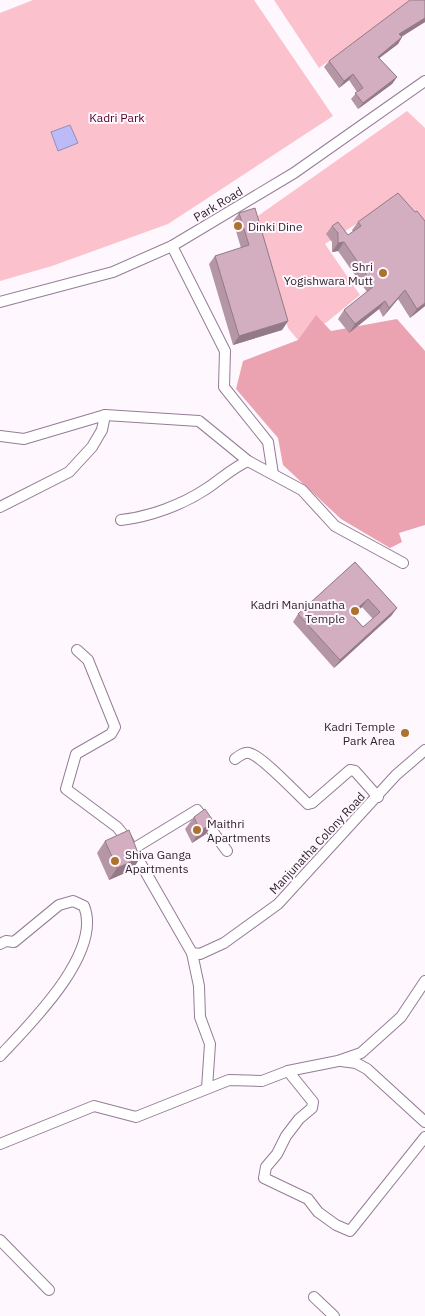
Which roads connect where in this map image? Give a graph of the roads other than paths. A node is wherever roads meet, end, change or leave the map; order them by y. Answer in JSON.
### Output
{"nodes":[{"id":1,"x":425,"y":81,"type":"edge"},
{"id":2,"x":172,"y":246,"type":"junction"},
{"id":3,"x":0,"y":302,"type":"edge"},
{"id":4,"x":105,"y":415,"type":"junction"},
{"id":5,"x":0,"y":436,"type":"edge"},
{"id":6,"x":248,"y":461,"type":"junction"},
{"id":7,"x":273,"y":474,"type":"junction"},
{"id":8,"x":0,"y":507,"type":"edge"},
{"id":9,"x":121,"y":520,"type":"dead end"},
{"id":10,"x":403,"y":562,"type":"dead end"},
{"id":11,"x":77,"y":650,"type":"dead end"},
{"id":12,"x":425,"y":750,"type":"edge"},
{"id":13,"x":235,"y":759,"type":"dead end"},
{"id":14,"x":378,"y":797,"type":"junction"},
{"id":15,"x":134,"y":849,"type":"junction"},
{"id":16,"x":227,"y":851,"type":"dead end"},
{"id":17,"x":0,"y":944,"type":"edge"},
{"id":18,"x":192,"y":953,"type":"junction"},
{"id":19,"x":425,"y":980,"type":"edge"},
{"id":20,"x":0,"y":1056,"type":"edge"},
{"id":21,"x":338,"y":1061,"type":"junction"},
{"id":22,"x":288,"y":1071,"type":"junction"},
{"id":23,"x":207,"y":1088,"type":"junction"},
{"id":24,"x":425,"y":1122,"type":"edge"},
{"id":25,"x":425,"y":1137,"type":"edge"},
{"id":26,"x":0,"y":1144,"type":"edge"},
{"id":27,"x":0,"y":1240,"type":"edge"},
{"id":28,"x":49,"y":1290,"type":"dead end"},
{"id":29,"x":314,"y":1297,"type":"dead end"},
{"id":30,"x":334,"y":1316,"type":"edge"}],
"edges":[{"from":1,"to":2,"type":"street","name":"Park Road"},
{"from":2,"to":3,"type":"street","name":"Park Road"},
{"from":2,"to":7,"type":"street"},
{"from":4,"to":5,"type":"street"},
{"from":4,"to":6,"type":"street"},
{"from":4,"to":8,"type":"street"},
{"from":6,"to":7,"type":"street"},
{"from":6,"to":9,"type":"street"},
{"from":7,"to":10,"type":"street"},
{"from":11,"to":15,"type":"street"},
{"from":12,"to":14,"type":"street","name":"Manjunatha Colony Road"},
{"from":13,"to":14,"type":"street"},
{"from":14,"to":18,"type":"street","name":"Manjunatha Colony Road"},
{"from":15,"to":16,"type":"street"},
{"from":15,"to":18,"type":"street"},
{"from":17,"to":20,"type":"street"},
{"from":18,"to":23,"type":"street"},
{"from":19,"to":21,"type":"street"},
{"from":21,"to":22,"type":"street"},
{"from":21,"to":24,"type":"street"},
{"from":22,"to":23,"type":"street"},
{"from":22,"to":25,"type":"street"},
{"from":23,"to":26,"type":"street"},
{"from":27,"to":28,"type":"street"},
{"from":29,"to":30,"type":"street"}]}
